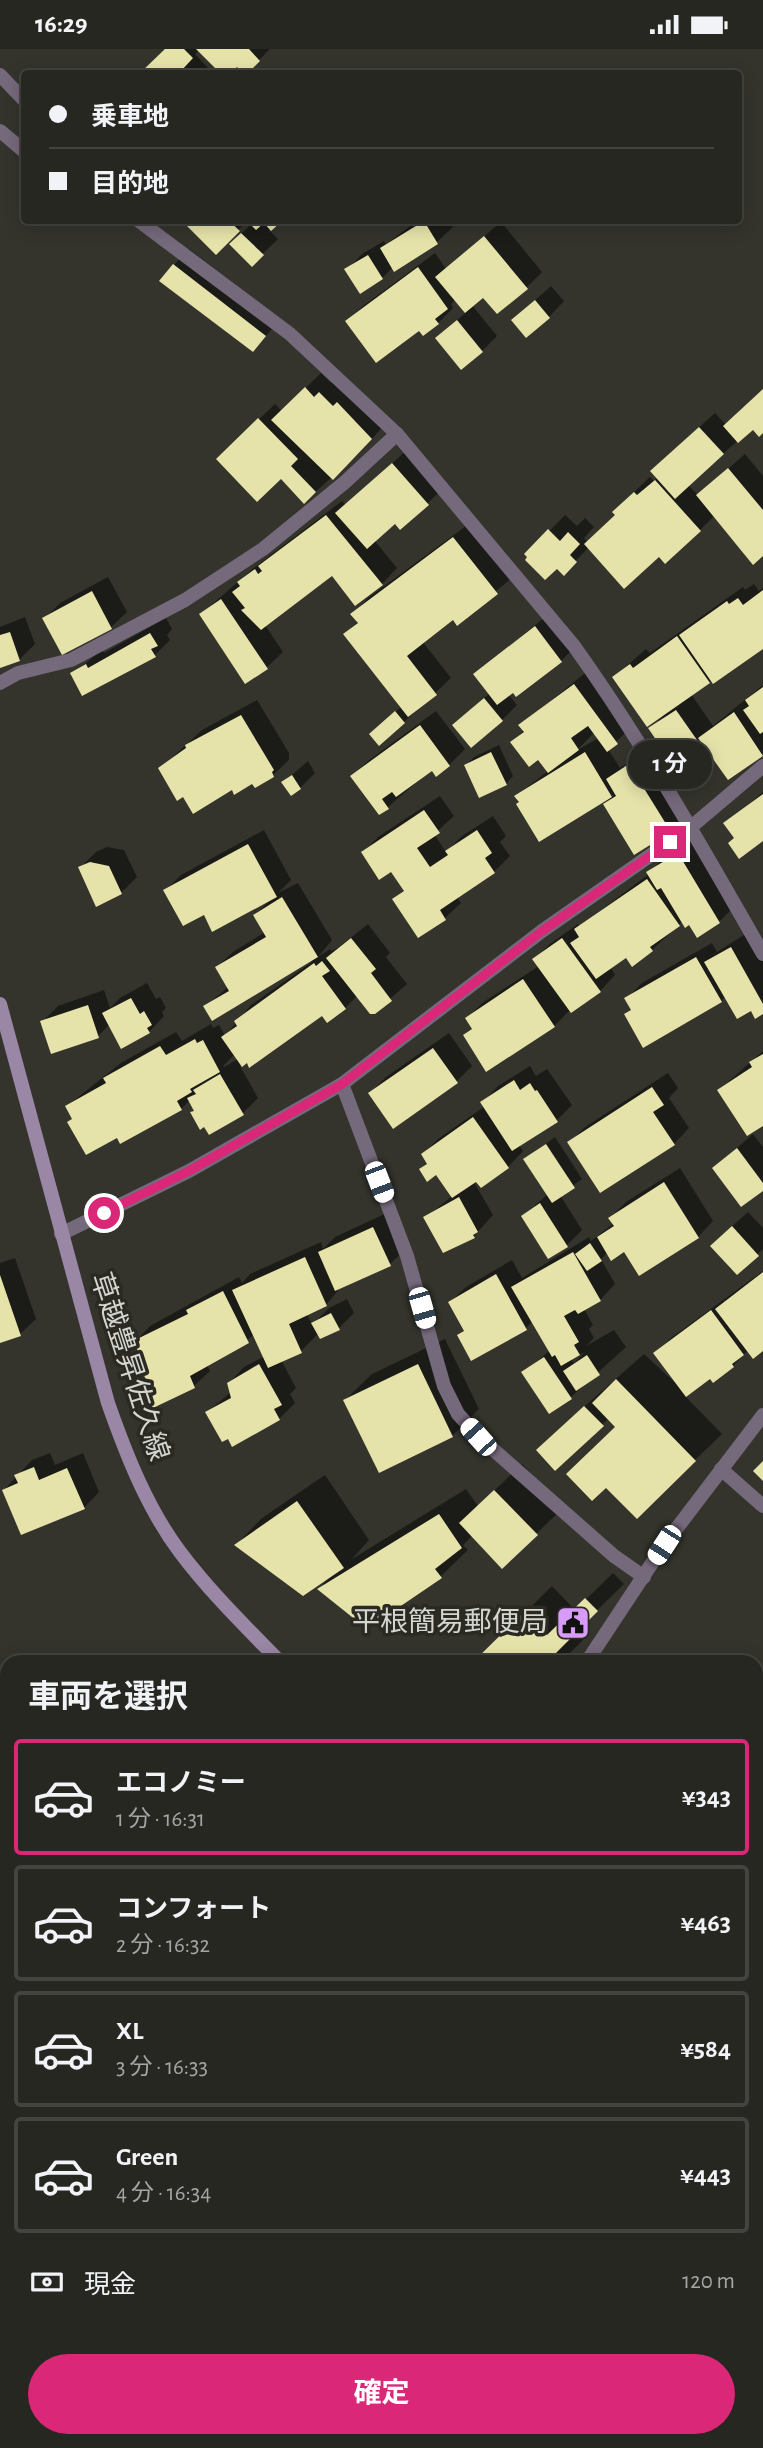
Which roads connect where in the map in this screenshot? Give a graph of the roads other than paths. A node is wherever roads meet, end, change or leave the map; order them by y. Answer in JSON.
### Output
{"nodes":[{"id":1,"x":0,"y":75,"type":"edge"},
{"id":2,"x":21,"y":97,"type":"edge"},
{"id":3,"x":0,"y":131,"type":"edge"},
{"id":4,"x":21,"y":148,"type":"edge"},
{"id":5,"x":143,"y":224,"type":"edge"},
{"id":6,"x":397,"y":435,"type":"junction"},
{"id":7,"x":0,"y":683,"type":"edge"},
{"id":8,"x":763,"y":766,"type":"edge"},
{"id":9,"x":691,"y":827,"type":"junction"},
{"id":10,"x":763,"y":954,"type":"edge"},
{"id":11,"x":0,"y":1003,"type":"edge"},
{"id":12,"x":342,"y":1084,"type":"junction"},
{"id":13,"x":61,"y":1234,"type":"junction"},
{"id":14,"x":763,"y":1415,"type":"edge"},
{"id":15,"x":721,"y":1469,"type":"junction"},
{"id":16,"x":763,"y":1506,"type":"edge"},
{"id":17,"x":644,"y":1577,"type":"junction"},
{"id":18,"x":273,"y":1655,"type":"edge"},
{"id":19,"x":591,"y":1655,"type":"edge"}],
"edges":[{"from":1,"to":2,"type":"street"},
{"from":3,"to":4,"type":"street"},
{"from":5,"to":6,"type":"street"},
{"from":6,"to":7,"type":"street"},
{"from":6,"to":9,"type":"street"},
{"from":8,"to":9,"type":"street"},
{"from":9,"to":10,"type":"street"},
{"from":9,"to":12,"type":"street"},
{"from":11,"to":13,"type":"main road","name":"草越豊昇佐久線"},
{"from":12,"to":13,"type":"street"},
{"from":12,"to":17,"type":"street"},
{"from":13,"to":18,"type":"main road","name":"草越豊昇佐久線"},
{"from":14,"to":15,"type":"street"},
{"from":15,"to":16,"type":"street"},
{"from":15,"to":17,"type":"street"},
{"from":17,"to":19,"type":"street"}]}
